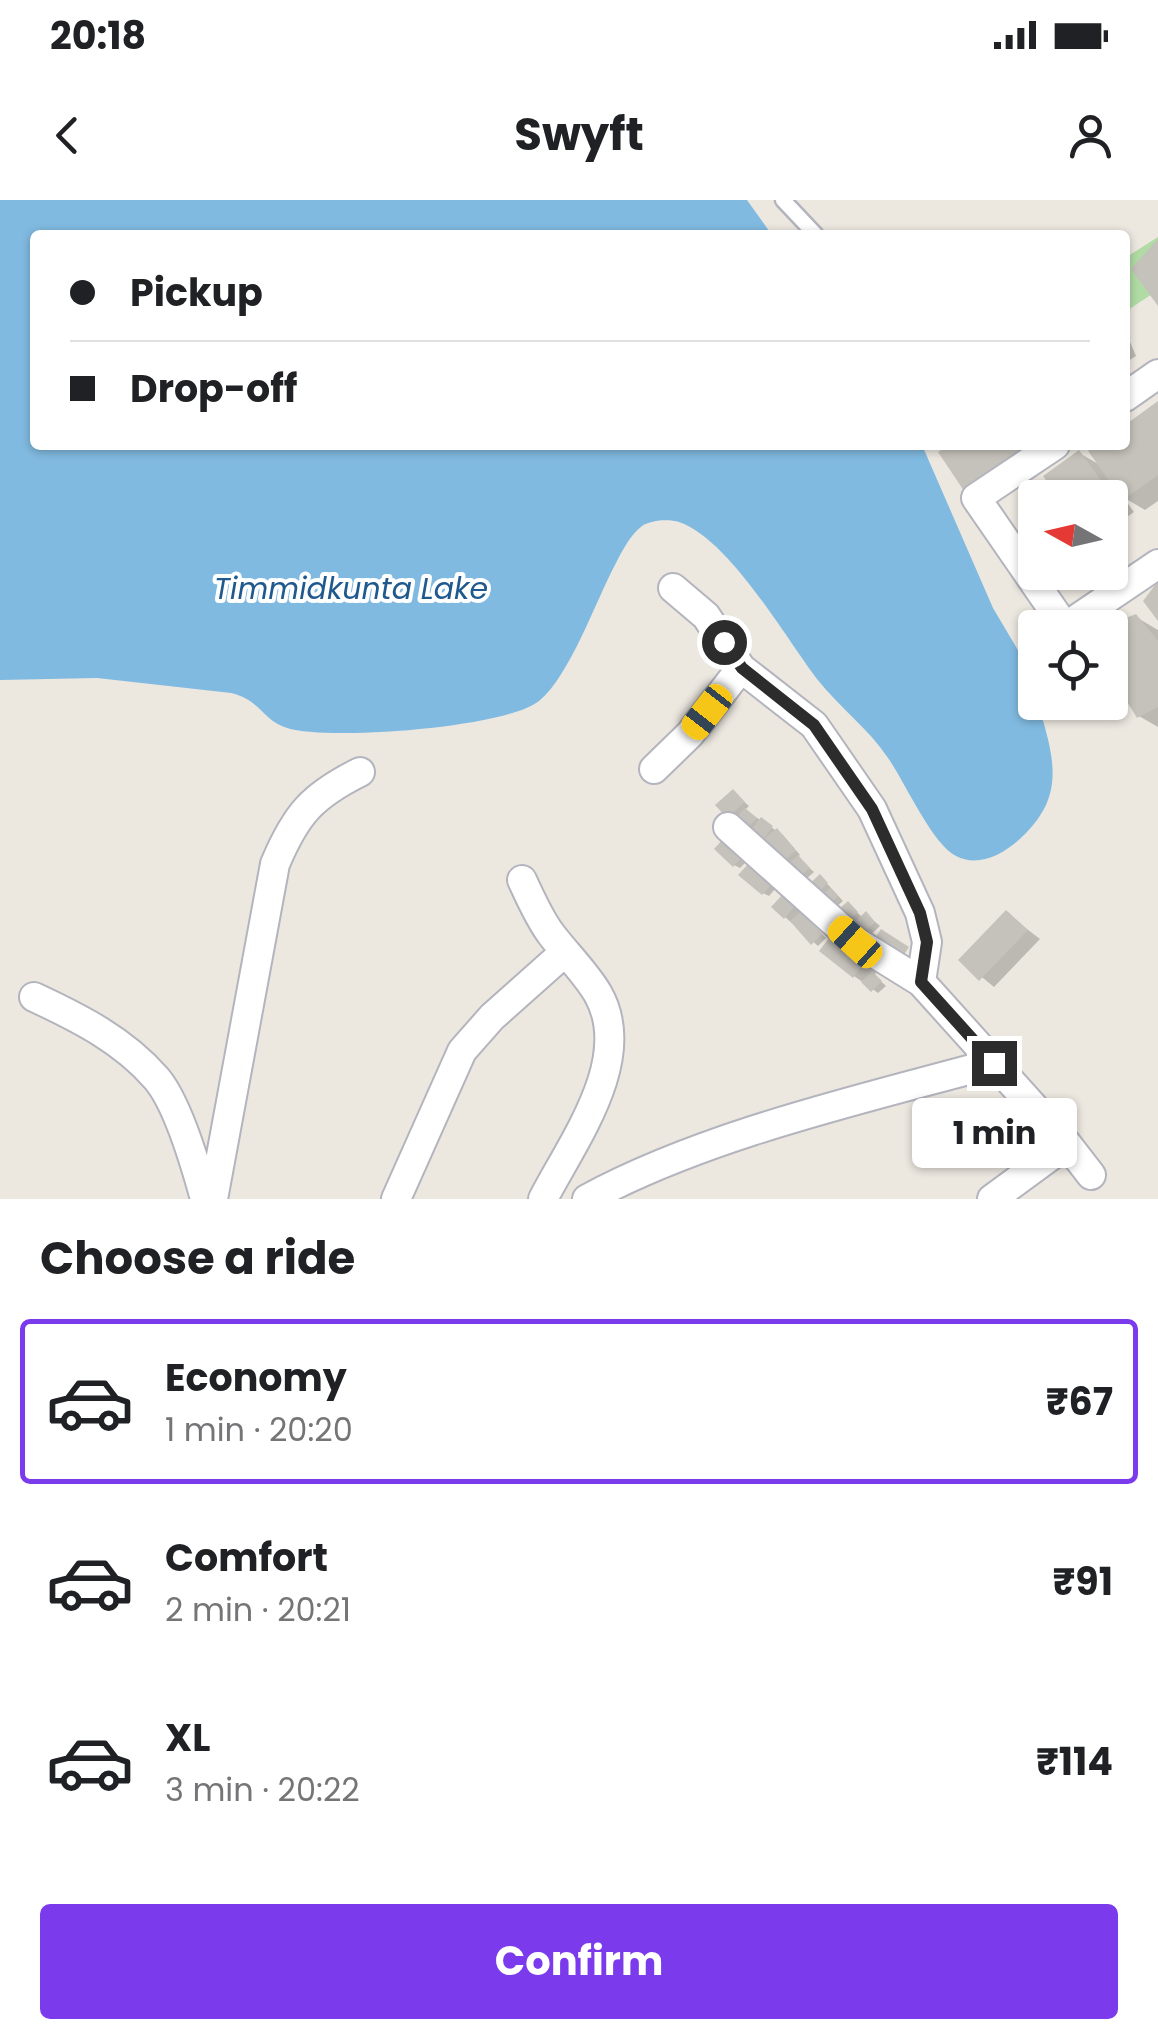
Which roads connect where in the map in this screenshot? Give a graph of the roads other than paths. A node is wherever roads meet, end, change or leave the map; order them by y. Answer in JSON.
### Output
{"nodes":[{"id":1,"x":783,"y":200,"type":"edge"},
{"id":2,"x":811,"y":230,"type":"edge"},
{"id":3,"x":1158,"y":374,"type":"edge"},
{"id":4,"x":1130,"y":394,"type":"edge"},
{"id":5,"x":1047,"y":450,"type":"edge"},
{"id":6,"x":1158,"y":564,"type":"edge"},
{"id":7,"x":672,"y":588,"type":"dead end"},
{"id":8,"x":742,"y":668,"type":"junction"},
{"id":9,"x":654,"y":769,"type":"dead end"},
{"id":10,"x":360,"y":772,"type":"dead end"},
{"id":11,"x":728,"y":827,"type":"dead end"},
{"id":12,"x":522,"y":880,"type":"dead end"},
{"id":13,"x":566,"y":952,"type":"junction"},
{"id":14,"x":921,"y":982,"type":"junction"},
{"id":15,"x":34,"y":998,"type":"dead end"},
{"id":16,"x":994,"y":1063,"type":"junction"},
{"id":17,"x":1068,"y":1144,"type":"junction"},
{"id":18,"x":1092,"y":1175,"type":"dead end"},
{"id":19,"x":209,"y":1199,"type":"edge"},
{"id":20,"x":396,"y":1199,"type":"edge"},
{"id":21,"x":543,"y":1199,"type":"edge"},
{"id":22,"x":587,"y":1199,"type":"edge"},
{"id":23,"x":992,"y":1199,"type":"edge"}],
"edges":[{"from":1,"to":2,"type":"lane"},
{"from":3,"to":4,"type":"street"},
{"from":5,"to":6,"type":"street"},
{"from":7,"to":8,"type":"street"},
{"from":8,"to":9,"type":"street"},
{"from":8,"to":14,"type":"street"},
{"from":10,"to":19,"type":"street"},
{"from":11,"to":14,"type":"street"},
{"from":12,"to":13,"type":"street"},
{"from":13,"to":20,"type":"street"},
{"from":13,"to":21,"type":"street"},
{"from":14,"to":16,"type":"street"},
{"from":15,"to":19,"type":"street"},
{"from":16,"to":17,"type":"street"},
{"from":16,"to":22,"type":"street"},
{"from":17,"to":18,"type":"street"},
{"from":17,"to":23,"type":"street"}]}
